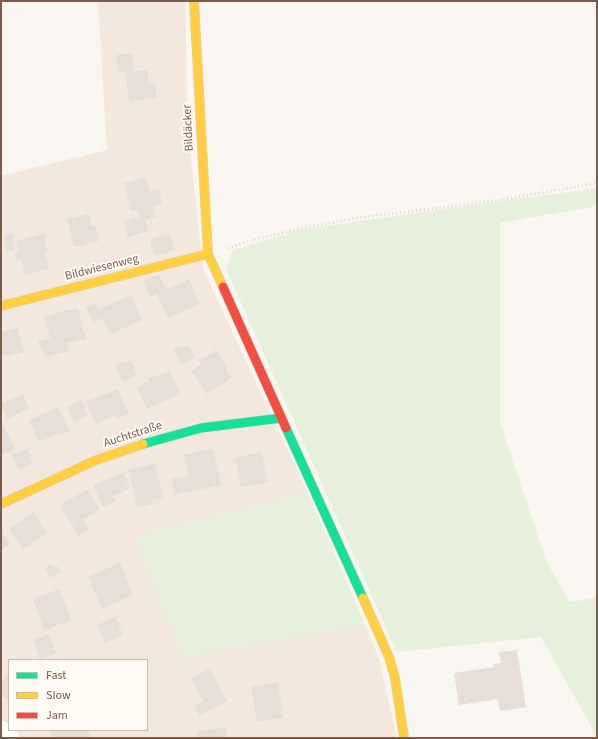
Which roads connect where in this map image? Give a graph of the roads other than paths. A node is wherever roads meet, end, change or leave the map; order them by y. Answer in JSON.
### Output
{"nodes":[{"id":1,"x":194,"y":1,"type":"edge"},
{"id":2,"x":208,"y":254,"type":"junction"},
{"id":3,"x":1,"y":306,"type":"edge"},
{"id":4,"x":281,"y":418,"type":"junction"},
{"id":5,"x":1,"y":504,"type":"edge"},
{"id":6,"x":1,"y":730,"type":"edge"},
{"id":7,"x":10,"y":738,"type":"edge"},
{"id":8,"x":404,"y":738,"type":"edge"}],
"edges":[{"from":1,"to":2,"type":"street","name":"Bildäcker"},
{"from":2,"to":3,"type":"street","name":"Bildwiesenweg"},
{"from":2,"to":4,"type":"street"},
{"from":4,"to":5,"type":"street","name":"Auchtstraße"},
{"from":4,"to":8,"type":"street"},
{"from":6,"to":7,"type":"street"}]}
